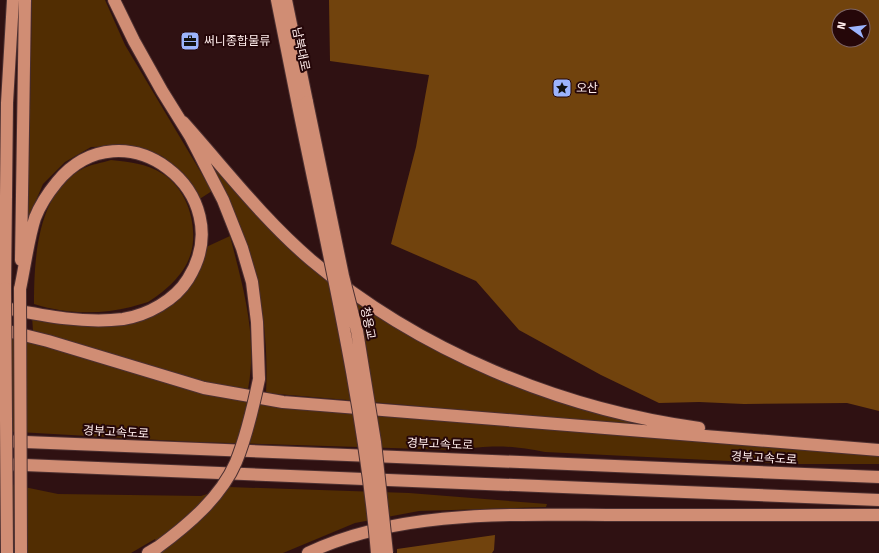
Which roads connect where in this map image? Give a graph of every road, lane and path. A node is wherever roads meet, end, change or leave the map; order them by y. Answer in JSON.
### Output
{"nodes":[{"id":1,"x":13,"y":0,"type":"edge"},
{"id":2,"x":25,"y":0,"type":"edge"},
{"id":3,"x":114,"y":0,"type":"edge"},
{"id":4,"x":277,"y":0,"type":"edge"},
{"id":5,"x":286,"y":0,"type":"edge"},
{"id":6,"x":303,"y":103,"type":"junction"},
{"id":7,"x":183,"y":122,"type":"junction"},
{"id":8,"x":20,"y":289,"type":"junction"},
{"id":9,"x":0,"y":307,"type":"edge"},
{"id":10,"x":0,"y":329,"type":"edge"},
{"id":11,"x":0,"y":441,"type":"edge"},
{"id":12,"x":799,"y":443,"type":"junction"},
{"id":13,"x":879,"y":450,"type":"edge"},
{"id":14,"x":0,"y":464,"type":"edge"},
{"id":15,"x":879,"y":478,"type":"edge"},
{"id":16,"x":879,"y":500,"type":"edge"},
{"id":17,"x":879,"y":516,"type":"edge"},
{"id":18,"x":153,"y":550,"type":"edge"},
{"id":19,"x":7,"y":553,"type":"edge"},
{"id":20,"x":21,"y":553,"type":"edge"},
{"id":21,"x":308,"y":553,"type":"edge"},
{"id":22,"x":377,"y":553,"type":"edge"},
{"id":23,"x":387,"y":553,"type":"edge"}],
"edges":[{"from":1,"to":19,"type":"highway","bridge":true},
{"from":2,"to":8,"type":"highway"},
{"from":3,"to":7,"type":"highway"},
{"from":4,"to":6,"type":"highway","name":"남북대로"},
{"from":5,"to":6,"type":"highway","name":"남북대로"},
{"from":6,"to":22,"type":"highway","bridge":true},
{"from":6,"to":23,"type":"highway","name":"청용교","bridge":true},
{"from":7,"to":12,"type":"highway"},
{"from":7,"to":18,"type":"highway","bridge":true},
{"from":8,"to":9,"type":"highway"},
{"from":8,"to":20,"type":"highway","bridge":true},
{"from":10,"to":12,"type":"highway"},
{"from":11,"to":15,"type":"highway","name":"경부고속도로"},
{"from":12,"to":13,"type":"highway"},
{"from":14,"to":16,"type":"highway"},
{"from":17,"to":21,"type":"highway"}]}
